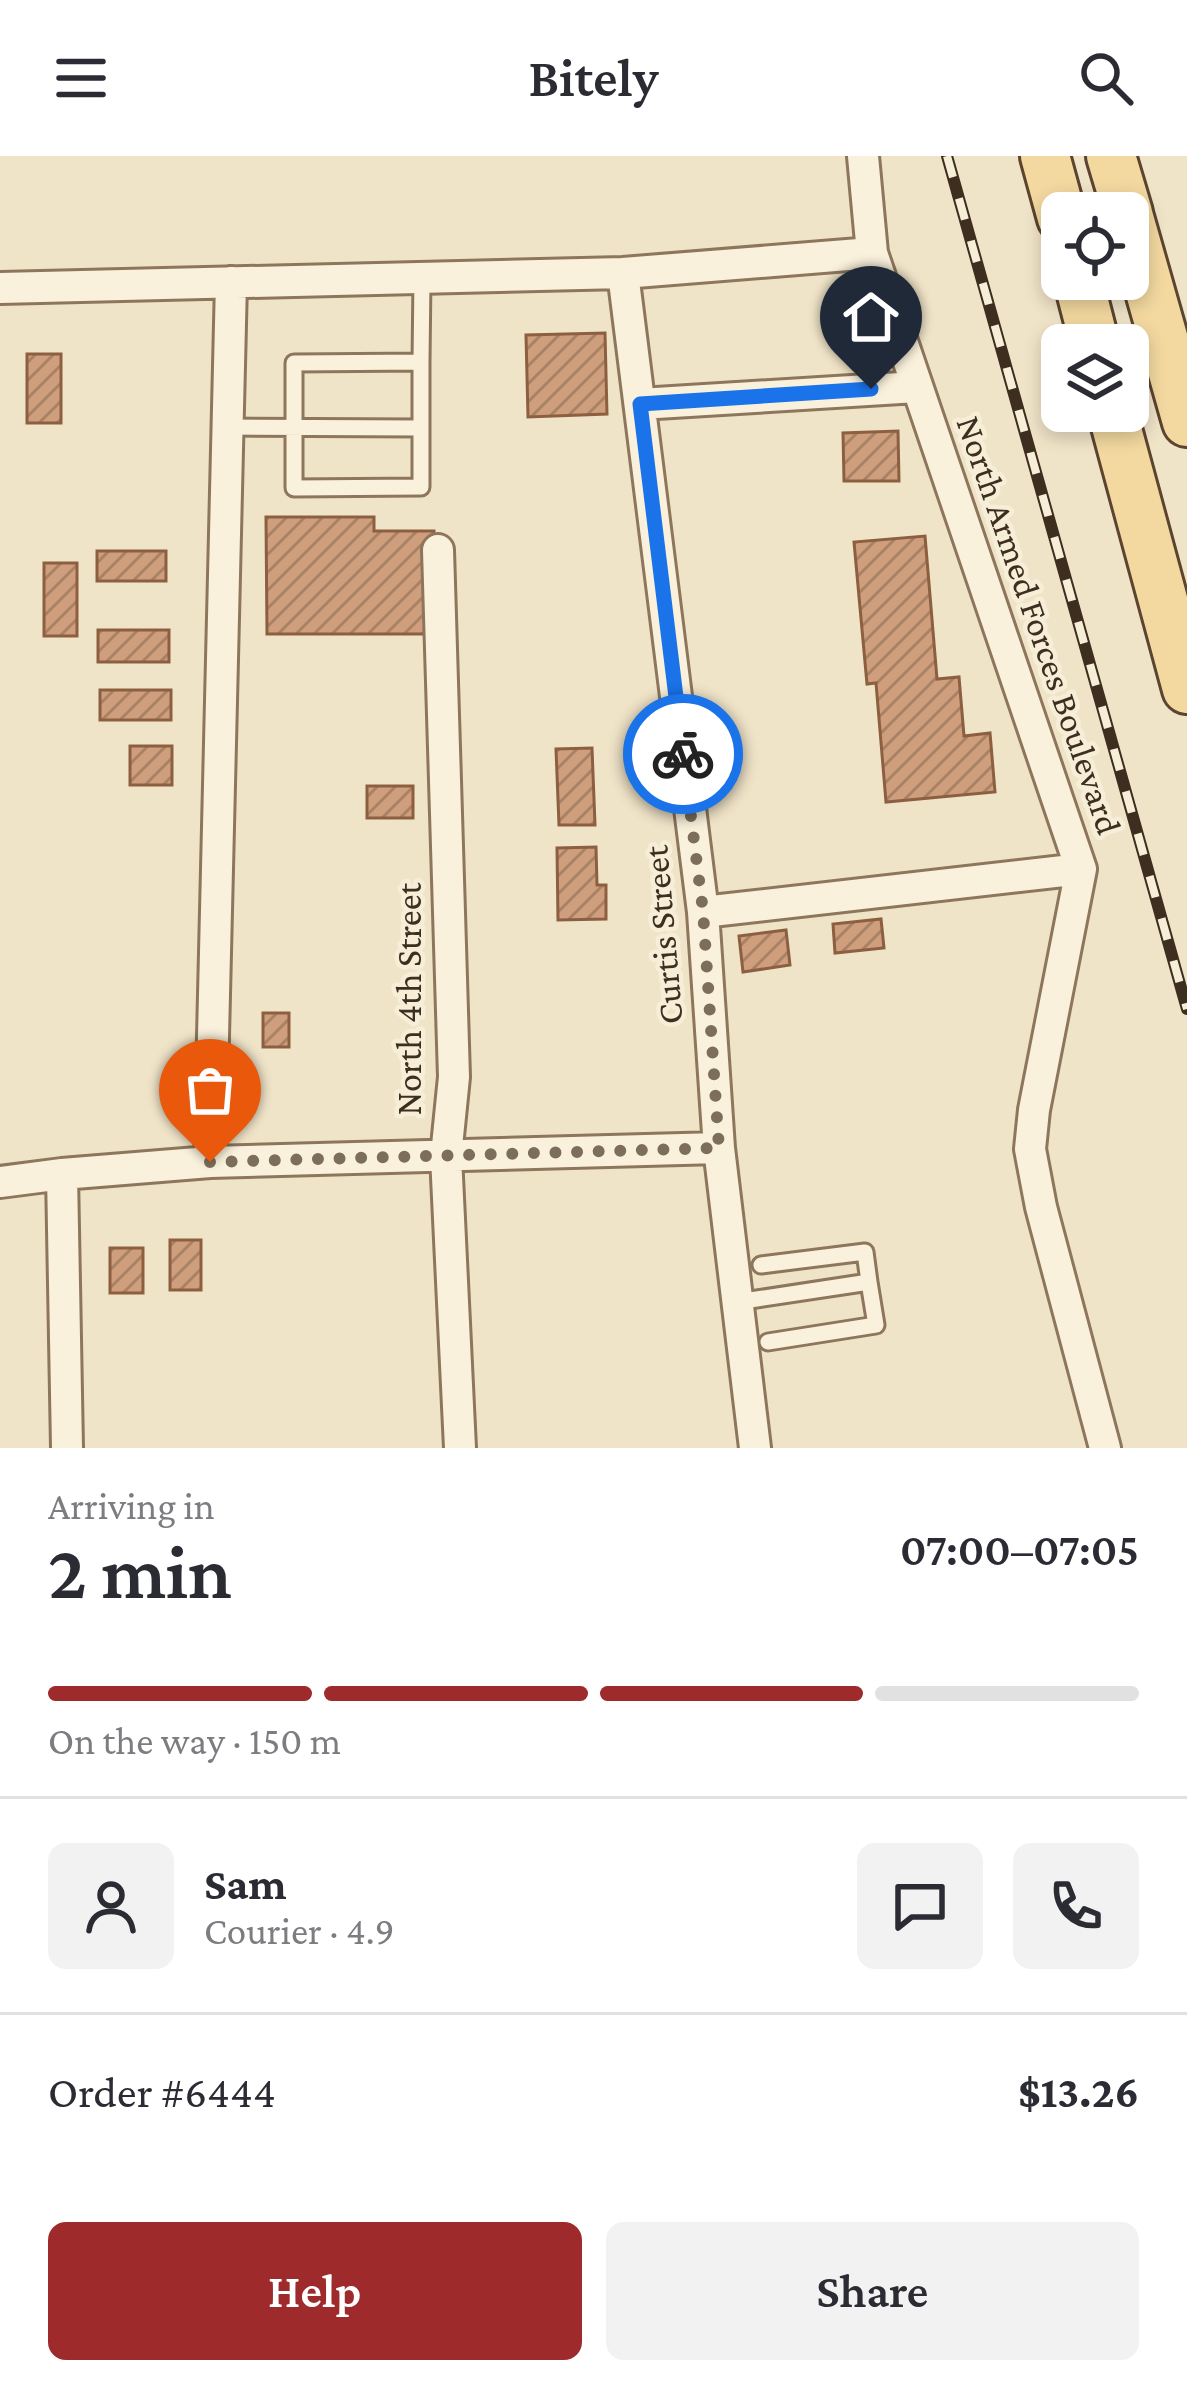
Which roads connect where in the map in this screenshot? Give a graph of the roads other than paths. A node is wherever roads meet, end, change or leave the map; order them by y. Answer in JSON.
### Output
{"nodes":[{"id":1,"x":863,"y":156,"type":"edge"},
{"id":2,"x":1045,"y":156,"type":"edge"},
{"id":3,"x":1112,"y":156,"type":"edge"},
{"id":4,"x":1055,"y":192,"type":"edge"},
{"id":5,"x":1122,"y":192,"type":"edge"},
{"id":6,"x":872,"y":253,"type":"junction"},
{"id":7,"x":623,"y":272,"type":"junction"},
{"id":8,"x":422,"y":278,"type":"junction"},
{"id":9,"x":231,"y":282,"type":"junction"},
{"id":10,"x":0,"y":288,"type":"edge"},
{"id":11,"x":1149,"y":288,"type":"edge"},
{"id":12,"x":421,"y":362,"type":"junction"},
{"id":13,"x":917,"y":387,"type":"junction"},
{"id":14,"x":640,"y":404,"type":"junction"},
{"id":15,"x":1187,"y":422,"type":"edge"},
{"id":16,"x":227,"y":427,"type":"junction"},
{"id":17,"x":294,"y":427,"type":"junction"},
{"id":18,"x":421,"y":428,"type":"junction"},
{"id":19,"x":1118,"y":432,"type":"edge"},
{"id":20,"x":438,"y":550,"type":"dead end"},
{"id":21,"x":1187,"y":688,"type":"edge"},
{"id":22,"x":1081,"y":869,"type":"junction"},
{"id":23,"x":703,"y":911,"type":"junction"},
{"id":24,"x":719,"y":1148,"type":"junction"},
{"id":25,"x":446,"y":1156,"type":"junction"},
{"id":26,"x":210,"y":1162,"type":"junction"},
{"id":27,"x":62,"y":1174,"type":"junction"},
{"id":28,"x":0,"y":1182,"type":"edge"},
{"id":29,"x":761,"y":1265,"type":"dead end"},
{"id":30,"x":869,"y":1282,"type":"junction"},
{"id":31,"x":737,"y":1302,"type":"junction"},
{"id":32,"x":768,"y":1342,"type":"dead end"},
{"id":33,"x":67,"y":1448,"type":"edge"},
{"id":34,"x":460,"y":1448,"type":"edge"},
{"id":35,"x":755,"y":1448,"type":"edge"},
{"id":36,"x":1105,"y":1448,"type":"edge"}],
"edges":[{"from":1,"to":6,"type":"street","name":"North Armed Forces Boulevard"},
{"from":2,"to":4,"type":"main road"},
{"from":3,"to":5,"type":"main road"},
{"from":6,"to":7,"type":"street"},
{"from":6,"to":13,"type":"street","name":"North Armed Forces Boulevard"},
{"from":7,"to":8,"type":"street"},
{"from":7,"to":14,"type":"street","name":"Curtis Street"},
{"from":8,"to":9,"type":"street"},
{"from":8,"to":12,"type":"lane"},
{"from":9,"to":10,"type":"street"},
{"from":9,"to":16,"type":"street"},
{"from":11,"to":15,"type":"main road"},
{"from":12,"to":17,"type":"lane"},
{"from":12,"to":18,"type":"lane"},
{"from":13,"to":14,"type":"street"},
{"from":13,"to":22,"type":"street","name":"North Armed Forces Boulevard"},
{"from":14,"to":23,"type":"street","name":"Curtis Street"},
{"from":16,"to":17,"type":"lane"},
{"from":16,"to":26,"type":"street"},
{"from":17,"to":18,"type":"lane"},
{"from":17,"to":18,"type":"lane"},
{"from":19,"to":21,"type":"main road"},
{"from":20,"to":25,"type":"street","name":"North 4th Street"},
{"from":22,"to":23,"type":"street"},
{"from":22,"to":36,"type":"street","name":"North Armed Forces Boulevard"},
{"from":23,"to":24,"type":"street","name":"Curtis Street"},
{"from":24,"to":25,"type":"street"},
{"from":24,"to":31,"type":"street","name":"Curtis Street"},
{"from":25,"to":26,"type":"street"},
{"from":25,"to":34,"type":"street","name":"North 4th Street"},
{"from":26,"to":27,"type":"street"},
{"from":27,"to":28,"type":"street"},
{"from":27,"to":33,"type":"street"},
{"from":29,"to":30,"type":"lane"},
{"from":30,"to":31,"type":"lane"},
{"from":30,"to":32,"type":"lane"},
{"from":31,"to":35,"type":"street","name":"Curtis Street"}]}
